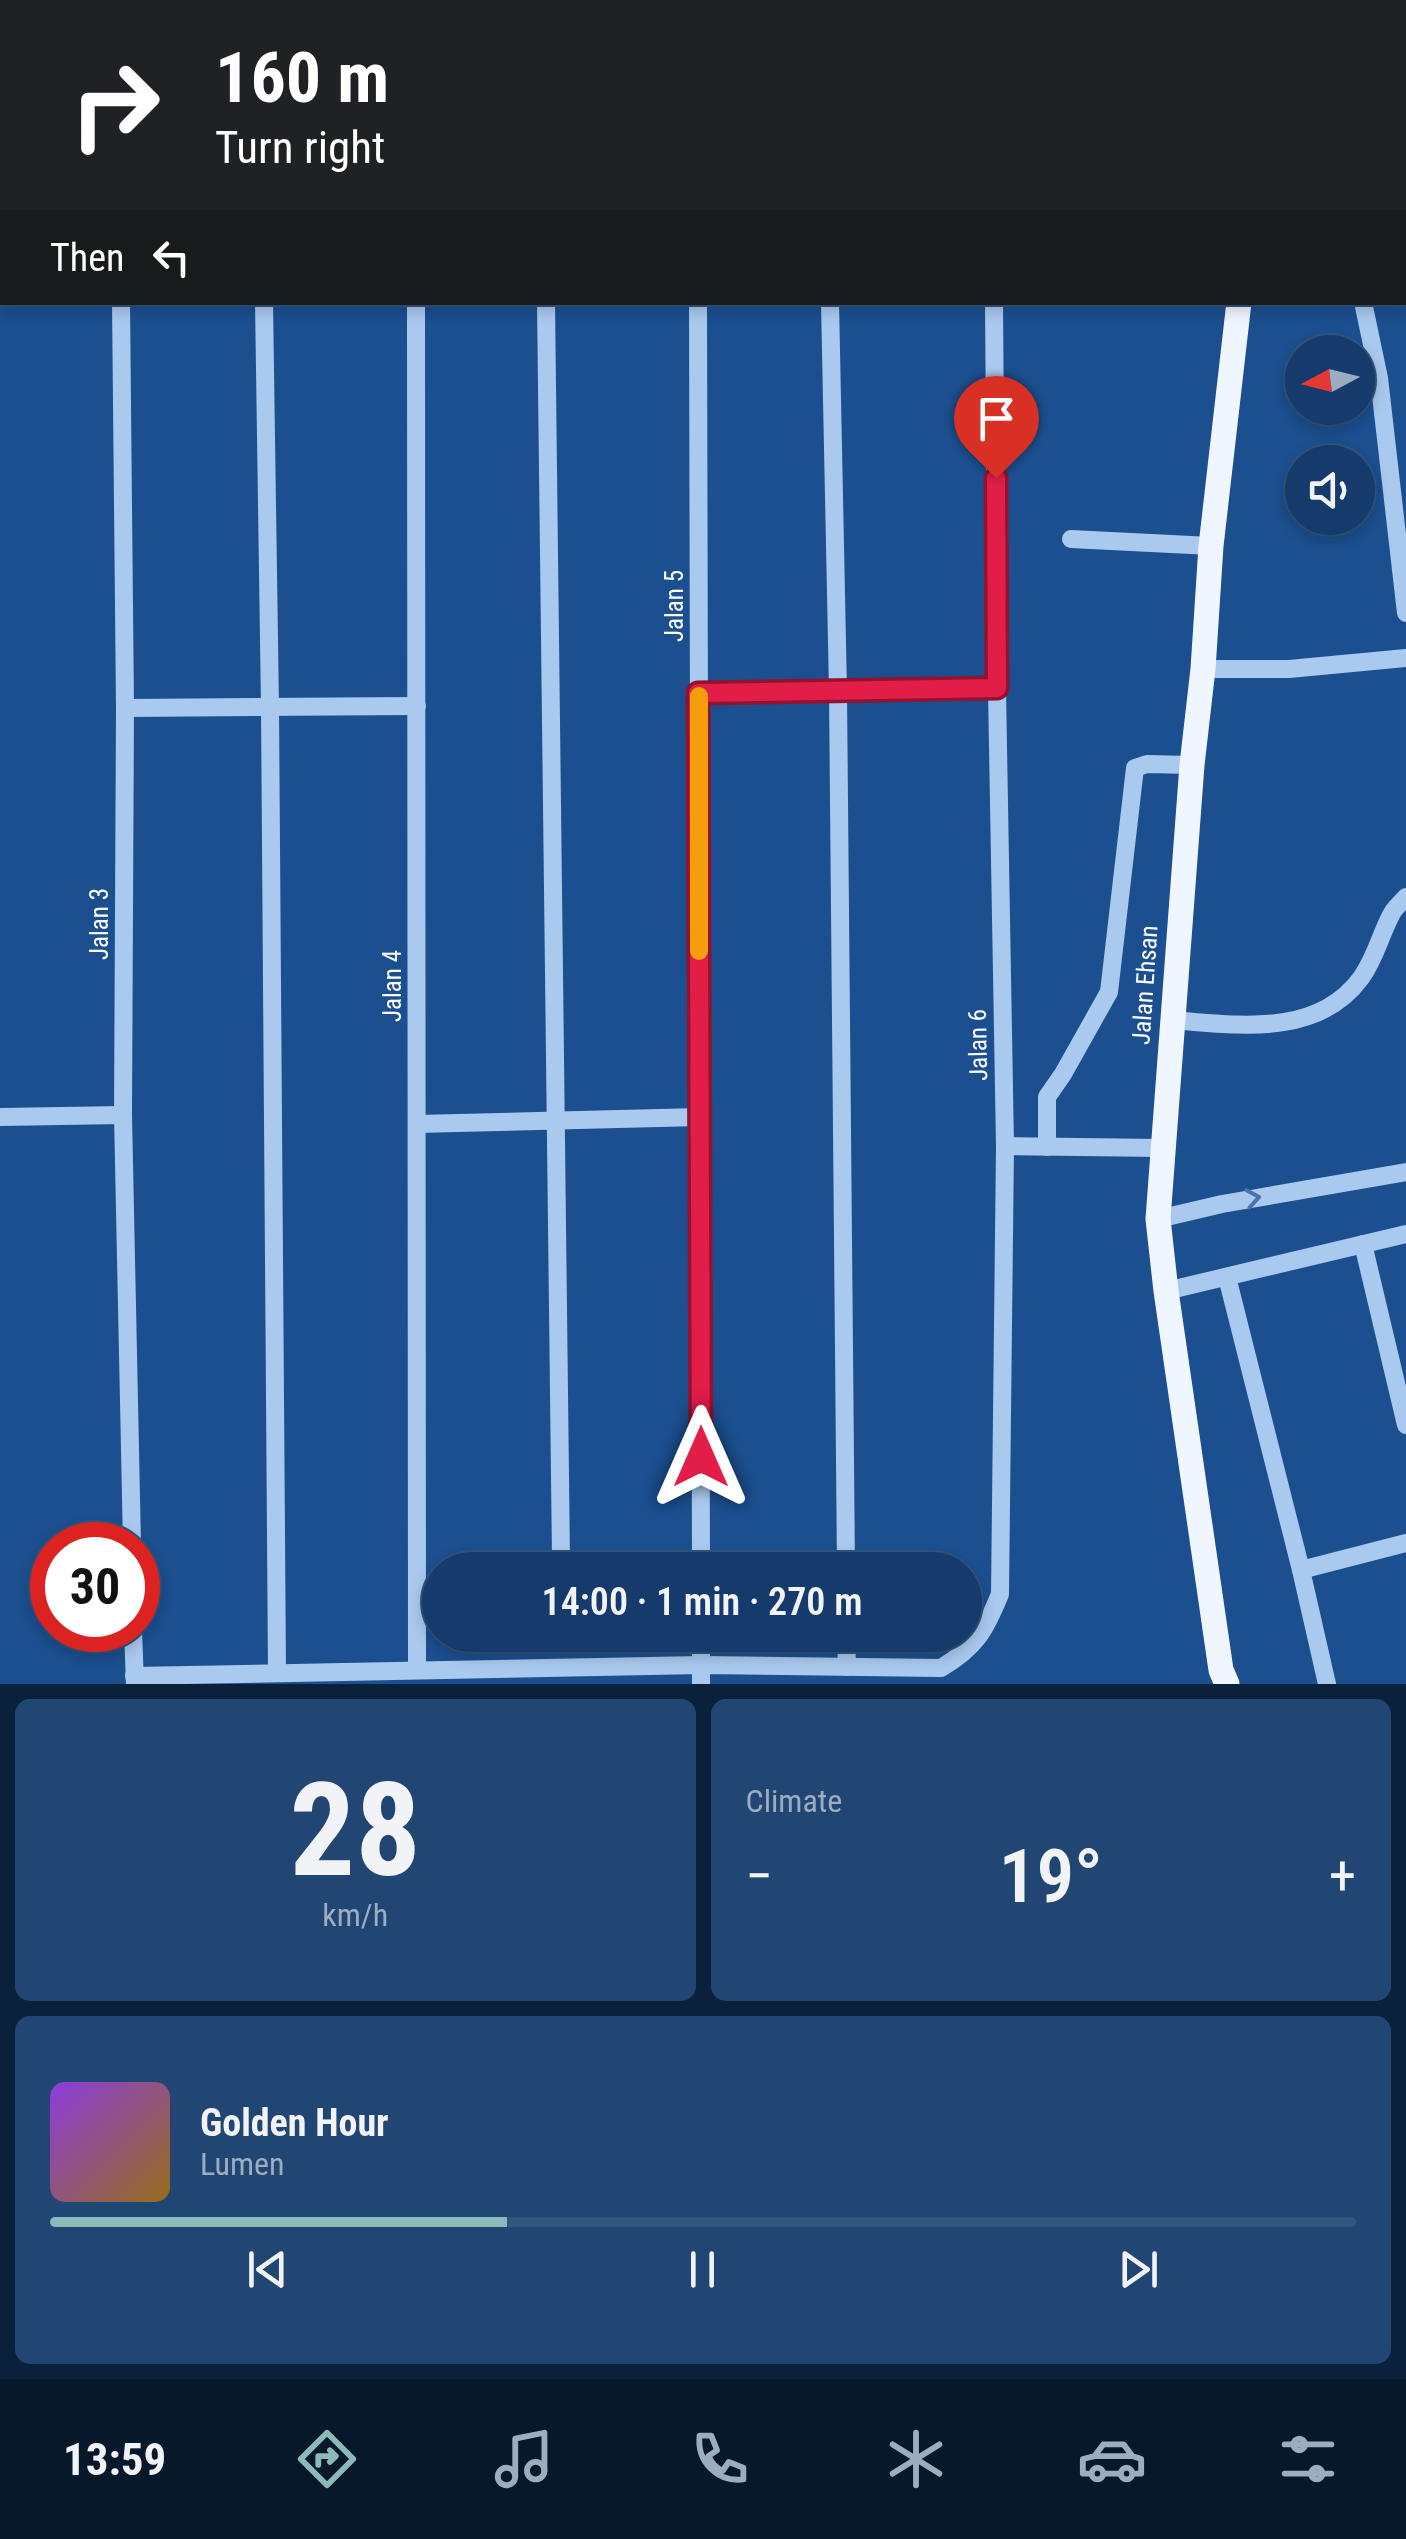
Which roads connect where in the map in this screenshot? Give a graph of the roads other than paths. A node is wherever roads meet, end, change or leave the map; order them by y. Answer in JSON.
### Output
{"nodes":[{"id":1,"x":121,"y":305,"type":"edge"},
{"id":2,"x":264,"y":305,"type":"edge"},
{"id":3,"x":416,"y":305,"type":"edge"},
{"id":4,"x":546,"y":305,"type":"edge"},
{"id":5,"x":698,"y":305,"type":"edge"},
{"id":6,"x":830,"y":305,"type":"edge"},
{"id":7,"x":994,"y":305,"type":"edge"},
{"id":8,"x":1238,"y":305,"type":"edge"},
{"id":9,"x":1364,"y":305,"type":"edge"},
{"id":10,"x":1070,"y":539,"type":"dead end"},
{"id":11,"x":1211,"y":546,"type":"junction"},
{"id":12,"x":1406,"y":614,"type":"edge"},
{"id":13,"x":1406,"y":658,"type":"edge"},
{"id":14,"x":1203,"y":670,"type":"junction"},
{"id":15,"x":997,"y":688,"type":"junction"},
{"id":16,"x":838,"y":691,"type":"junction"},
{"id":17,"x":698,"y":693,"type":"junction"},
{"id":18,"x":417,"y":706,"type":"junction"},
{"id":19,"x":270,"y":707,"type":"junction"},
{"id":20,"x":126,"y":708,"type":"junction"},
{"id":21,"x":1192,"y":766,"type":"junction"},
{"id":22,"x":1406,"y":897,"type":"edge"},
{"id":23,"x":1172,"y":1020,"type":"junction"},
{"id":24,"x":123,"y":1115,"type":"junction"},
{"id":25,"x":0,"y":1117,"type":"edge"},
{"id":26,"x":700,"y":1117,"type":"junction"},
{"id":27,"x":556,"y":1120,"type":"junction"},
{"id":28,"x":417,"y":1124,"type":"junction"},
{"id":29,"x":1005,"y":1146,"type":"junction"},
{"id":30,"x":1046,"y":1146,"type":"junction"},
{"id":31,"x":1162,"y":1148,"type":"junction"},
{"id":32,"x":1406,"y":1172,"type":"edge"},
{"id":33,"x":1158,"y":1219,"type":"junction"},
{"id":34,"x":1406,"y":1234,"type":"edge"},
{"id":35,"x":1363,"y":1244,"type":"junction"},
{"id":36,"x":1227,"y":1278,"type":"junction"},
{"id":37,"x":1166,"y":1291,"type":"junction"},
{"id":38,"x":1406,"y":1425,"type":"edge"},
{"id":39,"x":132,"y":1522,"type":"edge"},
{"id":40,"x":1406,"y":1543,"type":"edge"},
{"id":41,"x":562,"y":1552,"type":"edge"},
{"id":42,"x":701,"y":1552,"type":"edge"},
{"id":43,"x":846,"y":1552,"type":"edge"},
{"id":44,"x":1301,"y":1570,"type":"junction"},
{"id":45,"x":133,"y":1652,"type":"edge"},
{"id":46,"x":846,"y":1652,"type":"edge"},
{"id":47,"x":846,"y":1667,"type":"junction"},
{"id":48,"x":418,"y":1670,"type":"junction"},
{"id":49,"x":277,"y":1672,"type":"junction"},
{"id":50,"x":701,"y":1675,"type":"edge"},
{"id":51,"x":330,"y":1678,"type":"edge"},
{"id":52,"x":1222,"y":1679,"type":"edge"},
{"id":53,"x":134,"y":1680,"type":"edge"},
{"id":54,"x":1327,"y":1684,"type":"edge"}],
"edges":[{"from":1,"to":20,"type":"street","name":"Jalan 3"},
{"from":2,"to":19,"type":"street"},
{"from":3,"to":18,"type":"street","name":"Jalan 4"},
{"from":4,"to":27,"type":"street"},
{"from":5,"to":17,"type":"street","name":"Jalan 5"},
{"from":6,"to":16,"type":"street"},
{"from":7,"to":15,"type":"street","name":"Jalan 6"},
{"from":8,"to":11,"type":"main road","name":"Jalan Ehsan"},
{"from":9,"to":12,"type":"street"},
{"from":10,"to":11,"type":"street"},
{"from":11,"to":14,"type":"main road","name":"Jalan Ehsan"},
{"from":13,"to":14,"type":"street"},
{"from":14,"to":21,"type":"main road","name":"Jalan Ehsan"},
{"from":15,"to":16,"type":"street"},
{"from":15,"to":29,"type":"street","name":"Jalan 6"},
{"from":16,"to":17,"type":"street"},
{"from":16,"to":43,"type":"street"},
{"from":17,"to":26,"type":"street","name":"Jalan 5"},
{"from":18,"to":19,"type":"street"},
{"from":18,"to":28,"type":"street","name":"Jalan 4"},
{"from":19,"to":20,"type":"street"},
{"from":19,"to":49,"type":"street"},
{"from":20,"to":24,"type":"street","name":"Jalan 3"},
{"from":21,"to":23,"type":"main road","name":"Jalan Ehsan"},
{"from":21,"to":30,"type":"street"},
{"from":22,"to":23,"type":"street"},
{"from":23,"to":31,"type":"main road","name":"Jalan Ehsan"},
{"from":24,"to":25,"type":"street"},
{"from":24,"to":39,"type":"street","name":"Jalan 3"},
{"from":26,"to":27,"type":"street"},
{"from":26,"to":42,"type":"street","name":"Jalan 5"},
{"from":27,"to":28,"type":"street"},
{"from":27,"to":41,"type":"street"},
{"from":28,"to":48,"type":"street","name":"Jalan 4"},
{"from":29,"to":30,"type":"street"},
{"from":29,"to":47,"type":"street","name":"Jalan 6"},
{"from":30,"to":31,"type":"street"},
{"from":31,"to":33,"type":"main road","name":"Jalan Ehsan"},
{"from":33,"to":32,"type":"street","one_way":true},
{"from":33,"to":37,"type":"main road","name":"Jalan Ehsan"},
{"from":34,"to":35,"type":"street"},
{"from":35,"to":36,"type":"street"},
{"from":35,"to":38,"type":"street"},
{"from":36,"to":37,"type":"street"},
{"from":36,"to":44,"type":"street"},
{"from":37,"to":52,"type":"main road","name":"Jalan Ehsan"},
{"from":40,"to":44,"type":"street"},
{"from":44,"to":54,"type":"street"},
{"from":45,"to":53,"type":"street"},
{"from":46,"to":47,"type":"street"},
{"from":47,"to":50,"type":"street","name":"Jalan 6"},
{"from":48,"to":50,"type":"street","name":"Jalan 6"},
{"from":48,"to":51,"type":"street","name":"Jalan 6"},
{"from":49,"to":51,"type":"street","name":"Jalan 6"},
{"from":49,"to":53,"type":"street","name":"Jalan 6"}]}
